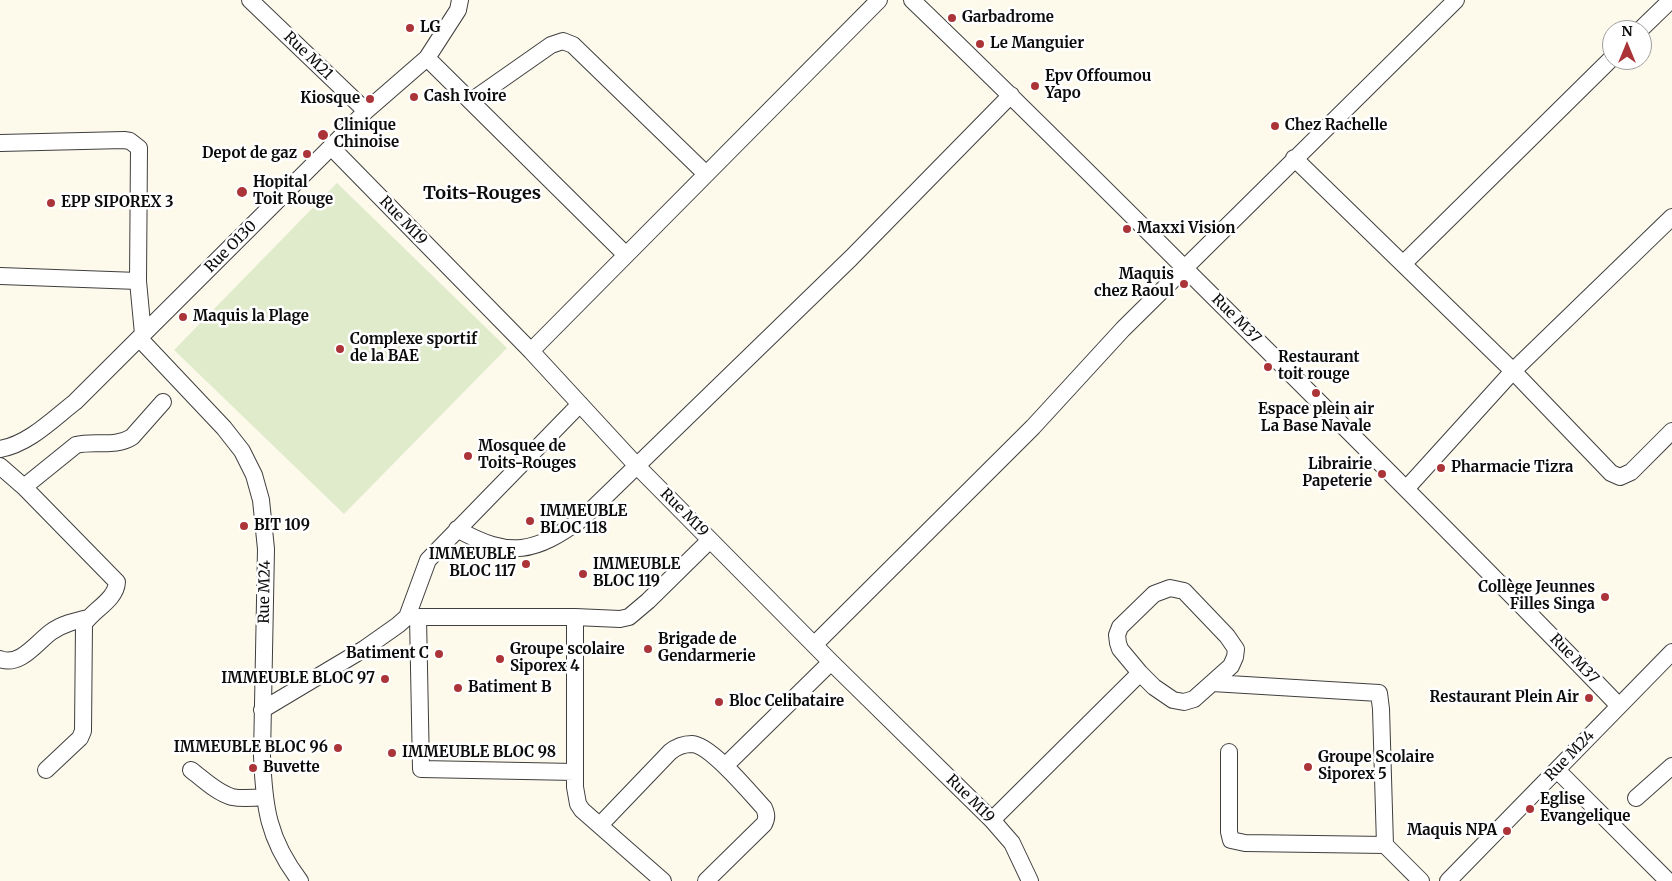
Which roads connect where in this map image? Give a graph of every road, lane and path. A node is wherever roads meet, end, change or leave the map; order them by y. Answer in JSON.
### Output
{"nodes":[{"id":1,"x":250,"y":0,"type":"edge"},
{"id":2,"x":460,"y":0,"type":"edge"},
{"id":3,"x":879,"y":0,"type":"edge"},
{"id":4,"x":912,"y":0,"type":"edge"},
{"id":5,"x":1456,"y":0,"type":"edge"},
{"id":6,"x":1671,"y":1,"type":"edge"},
{"id":7,"x":1651,"y":20,"type":"edge"},
{"id":8,"x":427,"y":58,"type":"junction"},
{"id":9,"x":1602,"y":68,"type":"edge"},
{"id":10,"x":1011,"y":95,"type":"junction"},
{"id":11,"x":471,"y":101,"type":"junction"},
{"id":12,"x":366,"y":111,"type":"junction"},
{"id":13,"x":0,"y":143,"type":"edge"},
{"id":14,"x":331,"y":147,"type":"junction"},
{"id":15,"x":1294,"y":158,"type":"junction"},
{"id":16,"x":706,"y":174,"type":"junction"},
{"id":17,"x":1672,"y":217,"type":"edge"},
{"id":18,"x":626,"y":255,"type":"junction"},
{"id":19,"x":1403,"y":264,"type":"junction"},
{"id":20,"x":1185,"y":268,"type":"junction"},
{"id":21,"x":0,"y":276,"type":"edge"},
{"id":22,"x":138,"y":281,"type":"junction"},
{"id":23,"x":141,"y":336,"type":"junction"},
{"id":24,"x":531,"y":351,"type":"junction"},
{"id":25,"x":1513,"y":370,"type":"junction"},
{"id":26,"x":163,"y":402,"type":"dead end"},
{"id":27,"x":580,"y":404,"type":"junction"},
{"id":28,"x":1672,"y":431,"type":"edge"},
{"id":29,"x":0,"y":449,"type":"edge"},
{"id":30,"x":0,"y":466,"type":"edge"},
{"id":31,"x":637,"y":466,"type":"junction"},
{"id":32,"x":24,"y":488,"type":"junction"},
{"id":33,"x":1406,"y":489,"type":"junction"},
{"id":34,"x":457,"y":529,"type":"junction"},
{"id":35,"x":710,"y":540,"type":"junction"},
{"id":36,"x":412,"y":616,"type":"junction"},
{"id":37,"x":575,"y":617,"type":"junction"},
{"id":38,"x":88,"y":618,"type":"junction"},
{"id":39,"x":814,"y":645,"type":"junction"},
{"id":40,"x":1672,"y":652,"type":"edge"},
{"id":41,"x":0,"y":659,"type":"edge"},
{"id":42,"x":831,"y":662,"type":"junction"},
{"id":43,"x":1140,"y":673,"type":"junction"},
{"id":44,"x":1212,"y":683,"type":"junction"},
{"id":45,"x":1619,"y":706,"type":"junction"},
{"id":46,"x":262,"y":710,"type":"junction"},
{"id":47,"x":1229,"y":752,"type":"dead end"},
{"id":48,"x":725,"y":766,"type":"junction"},
{"id":49,"x":1672,"y":766,"type":"edge"},
{"id":50,"x":46,"y":770,"type":"dead end"},
{"id":51,"x":191,"y":770,"type":"dead end"},
{"id":52,"x":1557,"y":770,"type":"junction"},
{"id":53,"x":575,"y":772,"type":"junction"},
{"id":54,"x":264,"y":797,"type":"junction"},
{"id":55,"x":1636,"y":798,"type":"dead end"},
{"id":56,"x":992,"y":820,"type":"junction"},
{"id":57,"x":600,"y":825,"type":"junction"},
{"id":58,"x":1385,"y":845,"type":"junction"},
{"id":59,"x":300,"y":881,"type":"edge"},
{"id":60,"x":663,"y":881,"type":"edge"},
{"id":61,"x":706,"y":881,"type":"edge"},
{"id":62,"x":1030,"y":881,"type":"edge"},
{"id":63,"x":1421,"y":881,"type":"edge"},
{"id":64,"x":1448,"y":881,"type":"edge"},
{"id":65,"x":1668,"y":881,"type":"edge"}],
"edges":[{"from":1,"to":12,"type":"street","name":"Rue M21"},
{"from":2,"to":8,"type":"street","name":"Rue O130"},
{"from":3,"to":16,"type":"street"},
{"from":4,"to":10,"type":"street","name":"Rue M37"},
{"from":5,"to":15,"type":"street"},
{"from":6,"to":7,"type":"street"},
{"from":8,"to":11,"type":"street"},
{"from":8,"to":12,"type":"street","name":"Rue O130"},
{"from":9,"to":19,"type":"street"},
{"from":10,"to":20,"type":"street","name":"Rue M37"},
{"from":10,"to":31,"type":"street"},
{"from":11,"to":16,"type":"street"},
{"from":11,"to":18,"type":"street"},
{"from":12,"to":14,"type":"street","name":"Rue O130"},
{"from":13,"to":22,"type":"street"},
{"from":14,"to":23,"type":"street","name":"Rue O130"},
{"from":14,"to":24,"type":"street","name":"Rue M19"},
{"from":15,"to":19,"type":"street"},
{"from":15,"to":20,"type":"street"},
{"from":16,"to":18,"type":"street"},
{"from":17,"to":25,"type":"street"},
{"from":18,"to":24,"type":"street"},
{"from":19,"to":25,"type":"street"},
{"from":20,"to":33,"type":"street","name":"Rue M37"},
{"from":20,"to":39,"type":"street"},
{"from":21,"to":22,"type":"street"},
{"from":22,"to":23,"type":"street"},
{"from":23,"to":29,"type":"street","name":"Rue O130"},
{"from":23,"to":46,"type":"street","name":"Rue M24"},
{"from":24,"to":27,"type":"street","name":"Rue M19"},
{"from":25,"to":28,"type":"street"},
{"from":25,"to":33,"type":"street"},
{"from":26,"to":32,"type":"street"},
{"from":27,"to":31,"type":"street","name":"Rue M19"},
{"from":27,"to":34,"type":"street"},
{"from":30,"to":32,"type":"street"},
{"from":31,"to":34,"type":"street"},
{"from":31,"to":35,"type":"street","name":"Rue M19"},
{"from":32,"to":38,"type":"street"},
{"from":33,"to":45,"type":"street","name":"Rue M37"},
{"from":34,"to":36,"type":"street"},
{"from":35,"to":37,"type":"street"},
{"from":35,"to":39,"type":"street","name":"Rue M19"},
{"from":36,"to":37,"type":"street"},
{"from":36,"to":46,"type":"street"},
{"from":36,"to":53,"type":"street"},
{"from":37,"to":53,"type":"street"},
{"from":38,"to":41,"type":"street"},
{"from":38,"to":50,"type":"street"},
{"from":39,"to":42,"type":"street","name":"Rue M19"},
{"from":40,"to":45,"type":"street","name":"Rue M24"},
{"from":42,"to":48,"type":"street"},
{"from":42,"to":56,"type":"street","name":"Rue M19"},
{"from":43,"to":44,"type":"street"},
{"from":43,"to":44,"type":"street"},
{"from":43,"to":56,"type":"street"},
{"from":44,"to":58,"type":"street"},
{"from":45,"to":52,"type":"street","name":"Rue M24"},
{"from":46,"to":54,"type":"street","name":"Rue M24"},
{"from":47,"to":58,"type":"street"},
{"from":48,"to":57,"type":"street"},
{"from":48,"to":61,"type":"street"},
{"from":49,"to":55,"type":"street"},
{"from":51,"to":54,"type":"street"},
{"from":52,"to":64,"type":"street","name":"Rue M24"},
{"from":52,"to":65,"type":"street"},
{"from":53,"to":57,"type":"street"},
{"from":54,"to":59,"type":"street","name":"Rue M24"},
{"from":56,"to":62,"type":"street","name":"Rue M19"},
{"from":57,"to":60,"type":"street"},
{"from":58,"to":63,"type":"street"}]}
